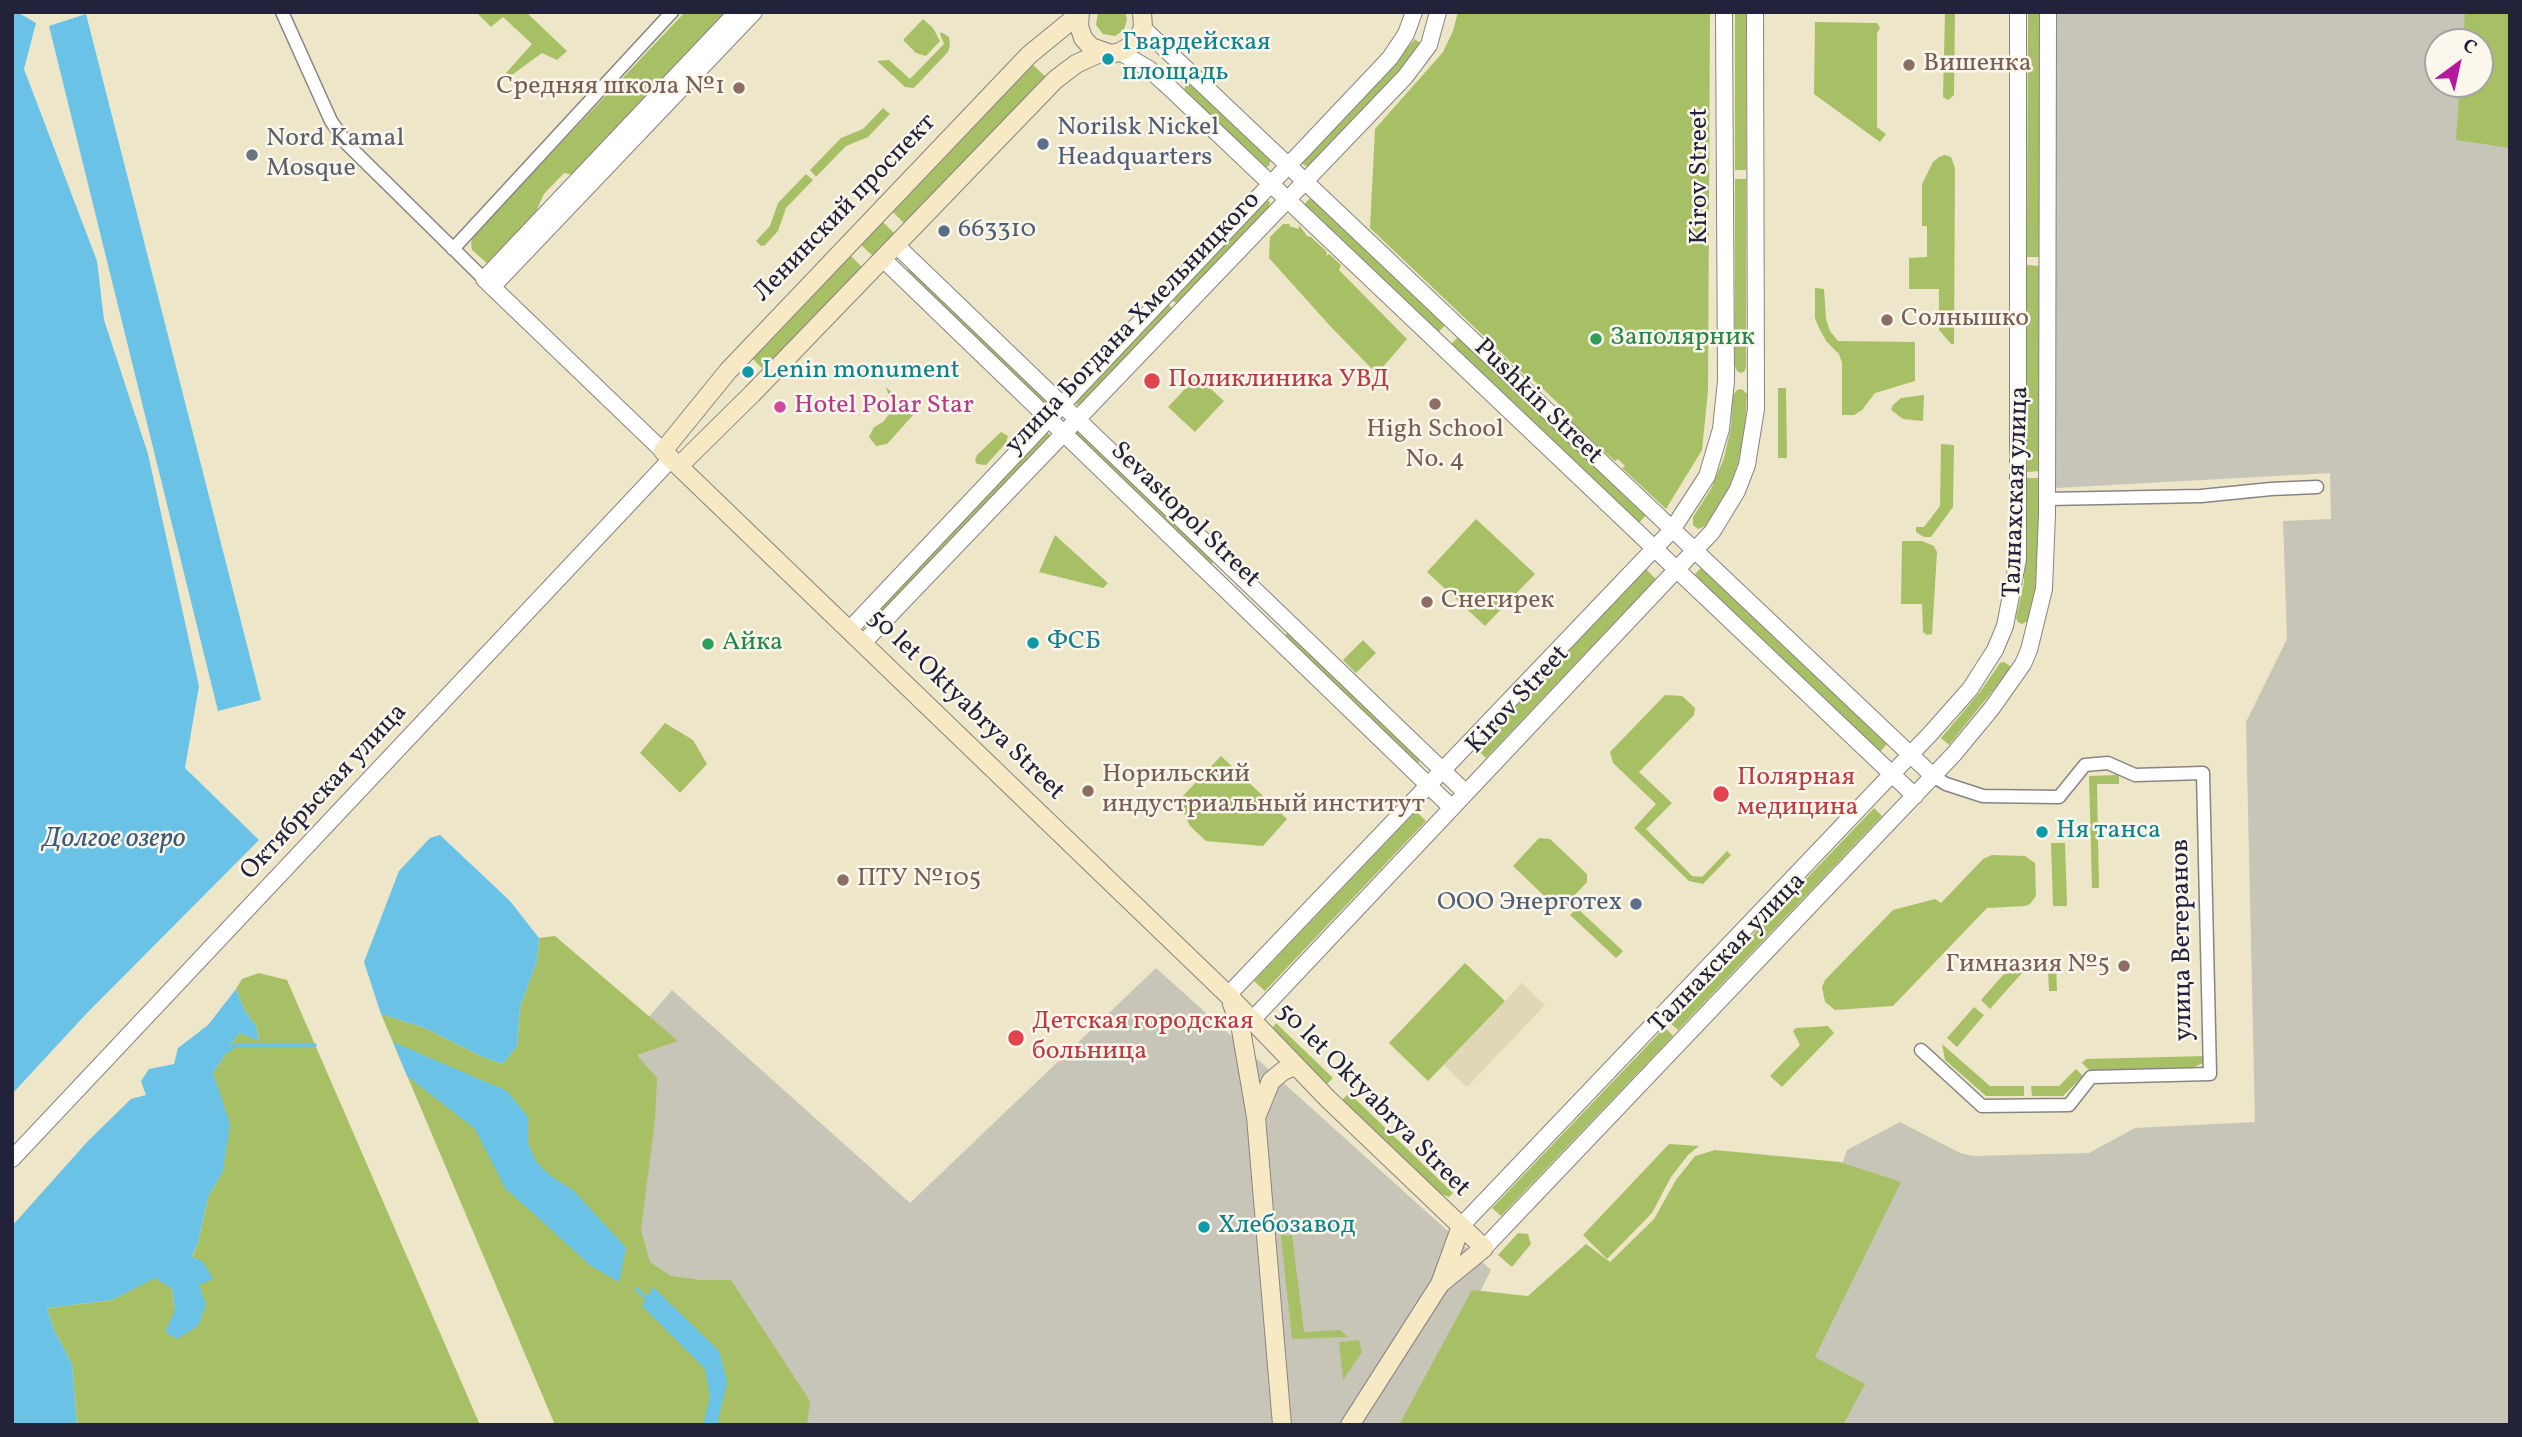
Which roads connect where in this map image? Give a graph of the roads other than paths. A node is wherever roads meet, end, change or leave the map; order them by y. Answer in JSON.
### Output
{"nodes":[{"id":1,"x":282,"y":12,"type":"edge"},
{"id":2,"x":672,"y":12,"type":"edge"},
{"id":3,"x":1438,"y":12,"type":"edge"},
{"id":4,"x":1724,"y":12,"type":"edge"},
{"id":5,"x":1755,"y":12,"type":"edge"},
{"id":6,"x":2018,"y":12,"type":"edge"},
{"id":7,"x":2048,"y":12,"type":"edge"},
{"id":8,"x":1080,"y":13,"type":"edge"},
{"id":9,"x":744,"y":14,"type":"edge"},
{"id":10,"x":1413,"y":18,"type":"edge"},
{"id":11,"x":1142,"y":20,"type":"edge"},
{"id":12,"x":1434,"y":33,"type":"junction"},
{"id":13,"x":1111,"y":52,"type":"junction"},
{"id":14,"x":1287,"y":166,"type":"junction"},
{"id":15,"x":1304,"y":182,"type":"junction"},
{"id":16,"x":1271,"y":184,"type":"junction"},
{"id":17,"x":1287,"y":200,"type":"junction"},
{"id":18,"x":896,"y":245,"type":"junction"},
{"id":19,"x":453,"y":249,"type":"junction"},
{"id":20,"x":883,"y":259,"type":"junction"},
{"id":21,"x":488,"y":283,"type":"junction"},
{"id":22,"x":1726,"y":381,"type":"junction"},
{"id":23,"x":1757,"y":381,"type":"junction"},
{"id":24,"x":1062,"y":404,"type":"junction"},
{"id":25,"x":1049,"y":419,"type":"junction"},
{"id":26,"x":1077,"y":419,"type":"junction"},
{"id":27,"x":1063,"y":433,"type":"junction"},
{"id":28,"x":671,"y":459,"type":"junction"},
{"id":29,"x":2317,"y":487,"type":"dead end"},
{"id":30,"x":2048,"y":499,"type":"junction"},
{"id":31,"x":1672,"y":530,"type":"junction"},
{"id":32,"x":1654,"y":549,"type":"junction"},
{"id":33,"x":1695,"y":551,"type":"junction"},
{"id":34,"x":1225,"y":561,"type":"junction"},
{"id":35,"x":1676,"y":570,"type":"junction"},
{"id":36,"x":1211,"y":575,"type":"junction"},
{"id":37,"x":1290,"y":623,"type":"junction"},
{"id":38,"x":849,"y":630,"type":"junction"},
{"id":39,"x":1276,"y":638,"type":"junction"},
{"id":40,"x":2000,"y":639,"type":"junction"},
{"id":41,"x":863,"y":643,"type":"junction"},
{"id":42,"x":2029,"y":650,"type":"junction"},
{"id":43,"x":1911,"y":755,"type":"junction"},
{"id":44,"x":1443,"y":770,"type":"junction"},
{"id":45,"x":1892,"y":775,"type":"junction"},
{"id":46,"x":1933,"y":776,"type":"junction"},
{"id":47,"x":1428,"y":785,"type":"junction"},
{"id":48,"x":1466,"y":793,"type":"junction"},
{"id":49,"x":1915,"y":796,"type":"junction"},
{"id":50,"x":1452,"y":808,"type":"junction"},
{"id":51,"x":1228,"y":995,"type":"junction"},
{"id":52,"x":1252,"y":1020,"type":"junction"},
{"id":53,"x":1922,"y":1050,"type":"dead end"},
{"id":54,"x":1296,"y":1066,"type":"junction"},
{"id":55,"x":1256,"y":1117,"type":"junction"},
{"id":56,"x":12,"y":1159,"type":"edge"},
{"id":57,"x":1461,"y":1226,"type":"junction"},
{"id":58,"x":1484,"y":1248,"type":"junction"},
{"id":59,"x":1440,"y":1284,"type":"junction"},
{"id":60,"x":1282,"y":1425,"type":"edge"},
{"id":61,"x":1350,"y":1425,"type":"edge"}],
"edges":[{"from":1,"to":19,"type":"street"},
{"from":2,"to":19,"type":"street"},
{"from":3,"to":12,"type":"street","name":"улица Богдана Хмельницкого"},
{"from":4,"to":22,"type":"street","name":"Kirov Street"},
{"from":5,"to":23,"type":"street","name":"Kirov Street"},
{"from":6,"to":40,"type":"street","name":"Талнахская улица"},
{"from":7,"to":30,"type":"street","name":"Талнахская улица"},
{"from":8,"to":13,"type":"main road"},
{"from":8,"to":28,"type":"main road","name":"Ленинский проспект"},
{"from":9,"to":21,"type":"street"},
{"from":10,"to":12,"type":"street","name":"улица Богдана Хмельницкого"},
{"from":10,"to":14,"type":"street","name":"улица Богдана Хмельницкого"},
{"from":11,"to":13,"type":"main road"},
{"from":11,"to":14,"type":"street","name":"Pushkin Street"},
{"from":12,"to":15,"type":"street","name":"улица Богдана Хмельницкого"},
{"from":13,"to":16,"type":"street","name":"Pushkin Street"},
{"from":13,"to":18,"type":"main road"},
{"from":14,"to":15,"type":"street","name":"Pushkin Street"},
{"from":14,"to":16,"type":"street","name":"улица Богдана Хмельницкого"},
{"from":15,"to":17,"type":"street","name":"улица Богдана Хмельницкого"},
{"from":15,"to":31,"type":"street","name":"Pushkin Street"},
{"from":16,"to":17,"type":"street","name":"Pushkin Street"},
{"from":16,"to":24,"type":"street","name":"улица Богдана Хмельницкого"},
{"from":17,"to":26,"type":"street","name":"улица Богдана Хмельницкого"},
{"from":17,"to":32,"type":"street","name":"Pushkin Street"},
{"from":18,"to":20,"type":"main road"},
{"from":18,"to":24,"type":"street","name":"Sevastopol Street"},
{"from":19,"to":21,"type":"street"},
{"from":20,"to":25,"type":"street","name":"Sevastopol Street"},
{"from":20,"to":28,"type":"main road"},
{"from":21,"to":28,"type":"street"},
{"from":22,"to":23,"type":"street"},
{"from":22,"to":31,"type":"street","name":"Kirov Street"},
{"from":23,"to":33,"type":"street","name":"Kirov Street"},
{"from":24,"to":25,"type":"street","name":"улица Богдана Хмельницкого"},
{"from":24,"to":26,"type":"street","name":"Sevastopol Street"},
{"from":25,"to":27,"type":"street","name":"Sevastopol Street"},
{"from":25,"to":38,"type":"street","name":"улица Богдана Хмельницкого"},
{"from":26,"to":27,"type":"street","name":"улица Богдана Хмельницкого"},
{"from":26,"to":34,"type":"street","name":"Sevastopol Street"},
{"from":27,"to":36,"type":"street","name":"Sevastopol Street"},
{"from":27,"to":41,"type":"street","name":"улица Богдана Хмельницкого"},
{"from":28,"to":38,"type":"main road","name":"50 let Oktyabrya Street"},
{"from":28,"to":56,"type":"street","name":"Октябрьская улица"},
{"from":29,"to":30,"type":"street"},
{"from":30,"to":42,"type":"street","name":"Талнахская улица"},
{"from":31,"to":32,"type":"street","name":"Kirov Street"},
{"from":31,"to":33,"type":"street","name":"Pushkin Street"},
{"from":32,"to":35,"type":"street","name":"Pushkin Street"},
{"from":32,"to":44,"type":"street","name":"Kirov Street"},
{"from":33,"to":35,"type":"street","name":"Kirov Street"},
{"from":33,"to":43,"type":"street","name":"Pushkin Street"},
{"from":34,"to":36,"type":"street"},
{"from":34,"to":37,"type":"street","name":"Sevastopol Street"},
{"from":35,"to":45,"type":"street","name":"Pushkin Street"},
{"from":35,"to":48,"type":"street","name":"Kirov Street"},
{"from":36,"to":39,"type":"street","name":"Sevastopol Street"},
{"from":37,"to":39,"type":"street"},
{"from":37,"to":44,"type":"street","name":"Sevastopol Street"},
{"from":38,"to":41,"type":"main road","name":"50 let Oktyabrya Street"},
{"from":39,"to":47,"type":"street","name":"Sevastopol Street"},
{"from":40,"to":42,"type":"street"},
{"from":40,"to":43,"type":"street","name":"Талнахская улица"},
{"from":41,"to":51,"type":"main road","name":"50 let Oktyabrya Street"},
{"from":42,"to":46,"type":"street","name":"Талнахская улица"},
{"from":43,"to":45,"type":"street","name":"Талнахская улица"},
{"from":43,"to":46,"type":"street","name":"Pushkin Street"},
{"from":44,"to":47,"type":"street","name":"Kirov Street"},
{"from":44,"to":48,"type":"street","name":"Sevastopol Street"},
{"from":45,"to":49,"type":"street","name":"Pushkin Street"},
{"from":45,"to":57,"type":"street","name":"Талнахская улица"},
{"from":46,"to":49,"type":"street","name":"Талнахская улица"},
{"from":46,"to":53,"type":"street","name":"улица Ветеранов"},
{"from":47,"to":50,"type":"street","name":"Sevastopol Street"},
{"from":47,"to":51,"type":"street","name":"Kirov Street"},
{"from":48,"to":50,"type":"street","name":"Kirov Street"},
{"from":49,"to":58,"type":"street","name":"Талнахская улица"},
{"from":50,"to":52,"type":"street","name":"Kirov Street"},
{"from":51,"to":52,"type":"main road","name":"50 let Oktyabrya Street"},
{"from":51,"to":55,"type":"main road"},
{"from":52,"to":54,"type":"main road","name":"50 let Oktyabrya Street"},
{"from":54,"to":55,"type":"main road"},
{"from":54,"to":57,"type":"main road","name":"50 let Oktyabrya Street"},
{"from":55,"to":60,"type":"main road"},
{"from":57,"to":58,"type":"main road","name":"50 let Oktyabrya Street"},
{"from":57,"to":59,"type":"main road","name":"Талнахская улица"},
{"from":58,"to":59,"type":"main road","name":"Талнахская улица"},
{"from":59,"to":61,"type":"main road","name":"Талнахская улица"}]}
